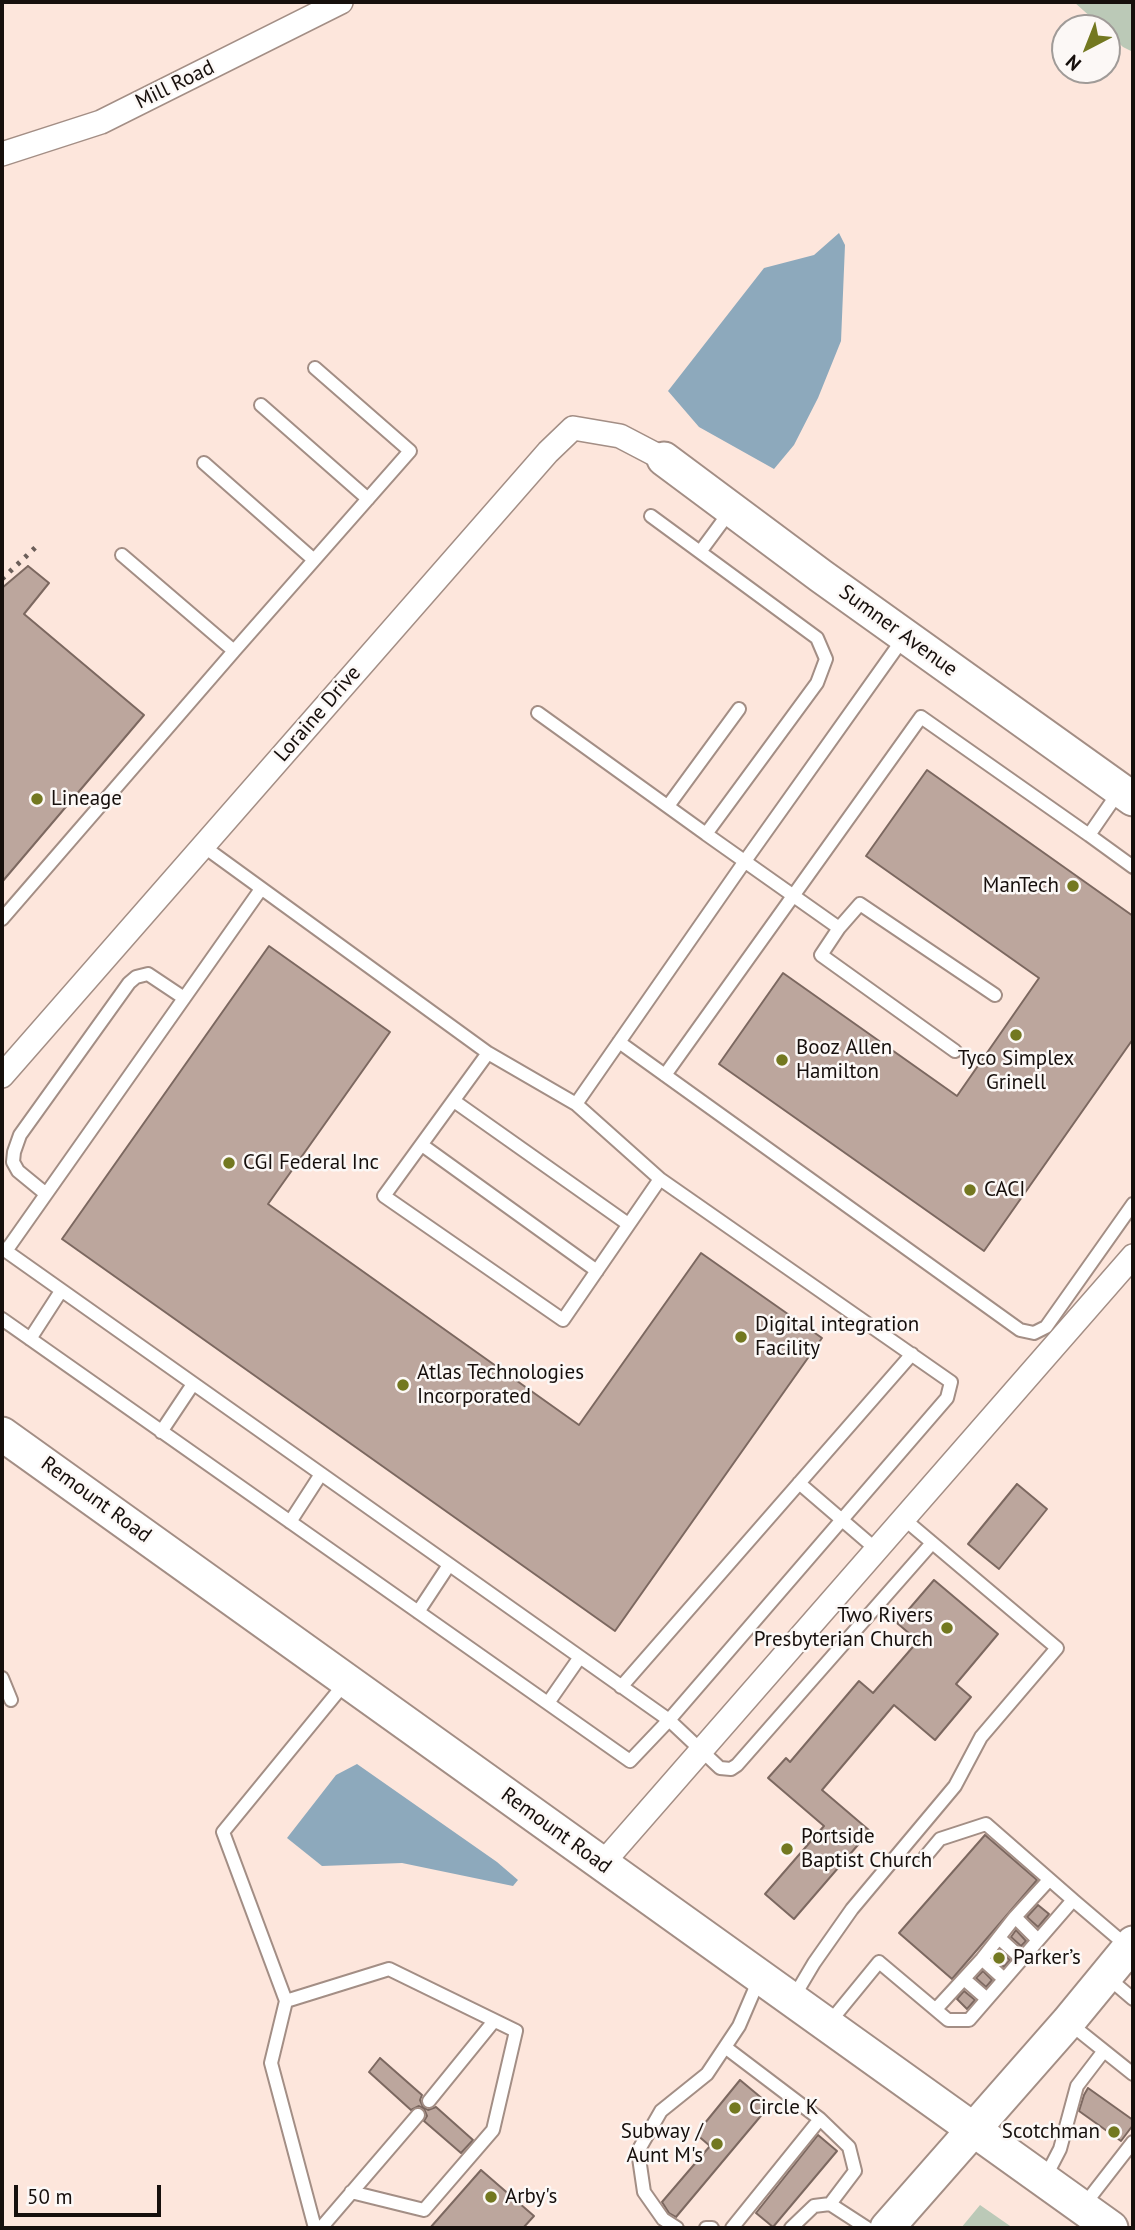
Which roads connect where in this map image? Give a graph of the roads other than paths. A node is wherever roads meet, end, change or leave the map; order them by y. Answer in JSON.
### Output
{"nodes":[{"id":1,"x":341,"y":2,"type":"edge"},
{"id":2,"x":2,"y":154,"type":"edge"},
{"id":3,"x":315,"y":368,"type":"dead end"},
{"id":4,"x":261,"y":405,"type":"dead end"},
{"id":5,"x":664,"y":459,"type":"joint"},
{"id":6,"x":204,"y":463,"type":"dead end"},
{"id":7,"x":368,"y":499,"type":"junction"},
{"id":8,"x":732,"y":509,"type":"junction"},
{"id":9,"x":651,"y":516,"type":"dead end"},
{"id":10,"x":700,"y":551,"type":"junction"},
{"id":11,"x":122,"y":555,"type":"dead end"},
{"id":12,"x":314,"y":560,"type":"junction"},
{"id":13,"x":905,"y":636,"type":"junction"},
{"id":14,"x":234,"y":651,"type":"junction"},
{"id":15,"x":739,"y":709,"type":"dead end"},
{"id":16,"x":538,"y":713,"type":"dead end"},
{"id":17,"x":1127,"y":795,"type":"edge"},
{"id":18,"x":668,"y":806,"type":"junction"},
{"id":19,"x":706,"y":834,"type":"junction"},
{"id":20,"x":1089,"y":835,"type":"junction"},
{"id":21,"x":203,"y":846,"type":"junction"},
{"id":22,"x":745,"y":861,"type":"junction"},
{"id":23,"x":1133,"y":867,"type":"edge"},
{"id":24,"x":261,"y":889,"type":"junction"},
{"id":25,"x":793,"y":894,"type":"junction"},
{"id":26,"x":2,"y":919,"type":"edge"},
{"id":27,"x":839,"y":928,"type":"junction"},
{"id":28,"x":995,"y":995,"type":"dead end"},
{"id":29,"x":184,"y":998,"type":"junction"},
{"id":30,"x":619,"y":1042,"type":"junction"},
{"id":31,"x":956,"y":1051,"type":"dead end"},
{"id":32,"x":488,"y":1053,"type":"junction"},
{"id":33,"x":665,"y":1075,"type":"junction"},
{"id":34,"x":2,"y":1076,"type":"edge"},
{"id":35,"x":454,"y":1101,"type":"junction"},
{"id":36,"x":576,"y":1104,"type":"junction"},
{"id":37,"x":422,"y":1145,"type":"junction"},
{"id":38,"x":660,"y":1179,"type":"junction"},
{"id":39,"x":46,"y":1194,"type":"junction"},
{"id":40,"x":1133,"y":1204,"type":"edge"},
{"id":41,"x":628,"y":1224,"type":"junction"},
{"id":42,"x":4,"y":1250,"type":"edge"},
{"id":43,"x":1130,"y":1268,"type":"edge"},
{"id":44,"x":597,"y":1271,"type":"junction"},
{"id":45,"x":61,"y":1291,"type":"junction"},
{"id":46,"x":2,"y":1320,"type":"edge"},
{"id":47,"x":30,"y":1339,"type":"junction"},
{"id":48,"x":912,"y":1354,"type":"junction"},
{"id":49,"x":193,"y":1384,"type":"junction"},
{"id":50,"x":161,"y":1432,"type":"junction"},
{"id":51,"x":2,"y":1434,"type":"edge"},
{"id":52,"x":321,"y":1474,"type":"junction"},
{"id":53,"x":799,"y":1483,"type":"junction"},
{"id":54,"x":904,"y":1519,"type":"junction"},
{"id":55,"x":842,"y":1521,"type":"junction"},
{"id":56,"x":290,"y":1522,"type":"junction"},
{"id":57,"x":932,"y":1543,"type":"junction"},
{"id":58,"x":877,"y":1550,"type":"junction"},
{"id":59,"x":449,"y":1565,"type":"junction"},
{"id":60,"x":418,"y":1612,"type":"junction"},
{"id":61,"x":580,"y":1657,"type":"junction"},
{"id":62,"x":2,"y":1678,"type":"edge"},
{"id":63,"x":347,"y":1681,"type":"junction"},
{"id":64,"x":621,"y":1687,"type":"junction"},
{"id":65,"x":11,"y":1700,"type":"dead end"},
{"id":66,"x":548,"y":1703,"type":"junction"},
{"id":67,"x":669,"y":1720,"type":"junction"},
{"id":68,"x":700,"y":1752,"type":"junction"},
{"id":69,"x":925,"y":1857,"type":"dead end"},
{"id":70,"x":602,"y":1864,"type":"junction"},
{"id":71,"x":1049,"y":1880,"type":"junction"},
{"id":72,"x":1073,"y":1900,"type":"junction"},
{"id":73,"x":1015,"y":1917,"type":"junction"},
{"id":74,"x":999,"y":1938,"type":"junction"},
{"id":75,"x":1038,"y":1940,"type":"junction"},
{"id":76,"x":1131,"y":1945,"type":"edge"},
{"id":77,"x":982,"y":1959,"type":"junction"},
{"id":78,"x":1022,"y":1959,"type":"junction"},
{"id":79,"x":1106,"y":1976,"type":"junction"},
{"id":80,"x":760,"y":1977,"type":"junction"},
{"id":81,"x":964,"y":1979,"type":"junction"},
{"id":82,"x":1004,"y":1979,"type":"junction"},
{"id":83,"x":987,"y":1999,"type":"junction"},
{"id":84,"x":1133,"y":1999,"type":"edge"},
{"id":85,"x":792,"y":2000,"type":"junction"},
{"id":86,"x":286,"y":2001,"type":"junction"},
{"id":87,"x":936,"y":2009,"type":"junction"},
{"id":88,"x":494,"y":2021,"type":"junction"},
{"id":89,"x":1068,"y":2022,"type":"junction"},
{"id":90,"x":827,"y":2026,"type":"junction"},
{"id":91,"x":725,"y":2047,"type":"junction"},
{"id":92,"x":1103,"y":2052,"type":"junction"},
{"id":93,"x":1133,"y":2074,"type":"edge"},
{"id":94,"x":429,"y":2101,"type":"dead end"},
{"id":95,"x":418,"y":2115,"type":"dead end"},
{"id":96,"x":820,"y":2119,"type":"junction"},
{"id":97,"x":972,"y":2130,"type":"junction"},
{"id":98,"x":1133,"y":2142,"type":"edge"},
{"id":99,"x":1044,"y":2182,"type":"junction"},
{"id":100,"x":351,"y":2192,"type":"junction"},
{"id":101,"x":830,"y":2204,"type":"junction"},
{"id":102,"x":1082,"y":2207,"type":"junction"},
{"id":103,"x":318,"y":2228,"type":"edge"},
{"id":104,"x":677,"y":2228,"type":"edge"},
{"id":105,"x":706,"y":2228,"type":"edge"},
{"id":106,"x":712,"y":2228,"type":"edge"},
{"id":107,"x":732,"y":2228,"type":"edge"},
{"id":108,"x":791,"y":2228,"type":"edge"},
{"id":109,"x":867,"y":2228,"type":"edge"},
{"id":110,"x":887,"y":2228,"type":"edge"},
{"id":111,"x":1111,"y":2228,"type":"edge"}],
"edges":[{"from":1,"to":2,"type":"street","name":"Mill Road"},
{"from":3,"to":7,"type":"lane"},
{"from":4,"to":7,"type":"lane"},
{"from":5,"to":8,"type":"main road","name":"Sumner Avenue"},
{"from":5,"to":21,"type":"street","name":"Loraine Drive"},
{"from":6,"to":12,"type":"lane"},
{"from":7,"to":12,"type":"lane"},
{"from":8,"to":10,"type":"lane"},
{"from":8,"to":13,"type":"main road","name":"Sumner Avenue"},
{"from":9,"to":10,"type":"lane"},
{"from":10,"to":19,"type":"lane"},
{"from":11,"to":14,"type":"lane"},
{"from":12,"to":14,"type":"lane"},
{"from":13,"to":17,"type":"main road","name":"Sumner Avenue"},
{"from":13,"to":22,"type":"lane"},
{"from":14,"to":26,"type":"lane"},
{"from":15,"to":18,"type":"lane"},
{"from":16,"to":18,"type":"lane"},
{"from":17,"to":20,"type":"lane"},
{"from":18,"to":19,"type":"lane"},
{"from":19,"to":22,"type":"lane"},
{"from":20,"to":23,"type":"lane"},
{"from":20,"to":25,"type":"lane"},
{"from":21,"to":24,"type":"lane"},
{"from":21,"to":34,"type":"street","name":"Loraine Drive"},
{"from":22,"to":25,"type":"lane"},
{"from":22,"to":30,"type":"lane"},
{"from":24,"to":29,"type":"lane"},
{"from":24,"to":32,"type":"lane"},
{"from":25,"to":27,"type":"lane"},
{"from":25,"to":33,"type":"lane"},
{"from":27,"to":28,"type":"lane"},
{"from":27,"to":31,"type":"lane"},
{"from":29,"to":39,"type":"lane"},
{"from":29,"to":39,"type":"lane"},
{"from":30,"to":33,"type":"lane"},
{"from":30,"to":36,"type":"lane"},
{"from":32,"to":35,"type":"lane"},
{"from":32,"to":36,"type":"lane"},
{"from":33,"to":40,"type":"lane"},
{"from":35,"to":37,"type":"lane"},
{"from":35,"to":41,"type":"lane"},
{"from":36,"to":38,"type":"lane"},
{"from":37,"to":44,"type":"lane"},
{"from":37,"to":44,"type":"lane"},
{"from":38,"to":41,"type":"lane"},
{"from":38,"to":48,"type":"lane"},
{"from":39,"to":42,"type":"lane"},
{"from":41,"to":44,"type":"lane"},
{"from":42,"to":45,"type":"lane"},
{"from":43,"to":54,"type":"street"},
{"from":45,"to":47,"type":"lane"},
{"from":45,"to":49,"type":"lane"},
{"from":46,"to":47,"type":"lane"},
{"from":47,"to":50,"type":"lane"},
{"from":48,"to":53,"type":"lane"},
{"from":48,"to":55,"type":"lane"},
{"from":49,"to":50,"type":"lane"},
{"from":49,"to":52,"type":"lane"},
{"from":50,"to":56,"type":"lane"},
{"from":51,"to":63,"type":"main road","name":"Remount Road"},
{"from":52,"to":56,"type":"lane"},
{"from":52,"to":59,"type":"lane"},
{"from":53,"to":55,"type":"lane"},
{"from":53,"to":64,"type":"lane"},
{"from":54,"to":57,"type":"lane"},
{"from":54,"to":58,"type":"street"},
{"from":55,"to":58,"type":"lane"},
{"from":55,"to":67,"type":"lane"},
{"from":56,"to":60,"type":"lane"},
{"from":57,"to":68,"type":"lane"},
{"from":57,"to":85,"type":"lane"},
{"from":58,"to":68,"type":"street"},
{"from":59,"to":60,"type":"lane"},
{"from":59,"to":61,"type":"lane"},
{"from":60,"to":66,"type":"lane"},
{"from":61,"to":64,"type":"lane"},
{"from":61,"to":66,"type":"lane"},
{"from":62,"to":65,"type":"lane"},
{"from":63,"to":70,"type":"main road","name":"Remount Road"},
{"from":63,"to":86,"type":"lane"},
{"from":64,"to":67,"type":"lane"},
{"from":66,"to":67,"type":"lane"},
{"from":67,"to":68,"type":"lane"},
{"from":68,"to":70,"type":"street"},
{"from":69,"to":71,"type":"lane"},
{"from":70,"to":80,"type":"main road","name":"Remount Road"},
{"from":71,"to":72,"type":"lane"},
{"from":71,"to":73,"type":"lane"},
{"from":72,"to":75,"type":"lane"},
{"from":72,"to":76,"type":"lane"},
{"from":73,"to":74,"type":"lane"},
{"from":73,"to":75,"type":"lane"},
{"from":74,"to":77,"type":"lane"},
{"from":74,"to":78,"type":"lane"},
{"from":75,"to":78,"type":"lane"},
{"from":76,"to":79,"type":"main road"},
{"from":77,"to":81,"type":"lane"},
{"from":77,"to":82,"type":"lane"},
{"from":78,"to":82,"type":"lane"},
{"from":79,"to":84,"type":"lane"},
{"from":79,"to":89,"type":"main road"},
{"from":80,"to":85,"type":"main road","name":"Remount Road"},
{"from":80,"to":91,"type":"lane"},
{"from":81,"to":83,"type":"lane"},
{"from":81,"to":87,"type":"lane"},
{"from":82,"to":83,"type":"lane"},
{"from":83,"to":87,"type":"lane"},
{"from":85,"to":90,"type":"main road","name":"Remount Road"},
{"from":86,"to":88,"type":"lane"},
{"from":86,"to":103,"type":"lane"},
{"from":87,"to":90,"type":"lane"},
{"from":88,"to":94,"type":"lane"},
{"from":88,"to":100,"type":"lane"},
{"from":89,"to":92,"type":"lane"},
{"from":89,"to":97,"type":"main road"},
{"from":90,"to":97,"type":"main road","name":"Remount Road"},
{"from":91,"to":96,"type":"lane"},
{"from":91,"to":104,"type":"lane"},
{"from":92,"to":93,"type":"lane"},
{"from":92,"to":99,"type":"lane"},
{"from":95,"to":100,"type":"lane"},
{"from":96,"to":101,"type":"lane"},
{"from":96,"to":107,"type":"lane"},
{"from":97,"to":99,"type":"main road","name":"Remount Road"},
{"from":97,"to":110,"type":"main road"},
{"from":98,"to":102,"type":"lane"},
{"from":99,"to":102,"type":"main road","name":"Remount Road"},
{"from":100,"to":103,"type":"lane"},
{"from":101,"to":108,"type":"lane"},
{"from":101,"to":109,"type":"lane"},
{"from":102,"to":111,"type":"main road","name":"Remount Road"},
{"from":105,"to":106,"type":"lane"}]}
